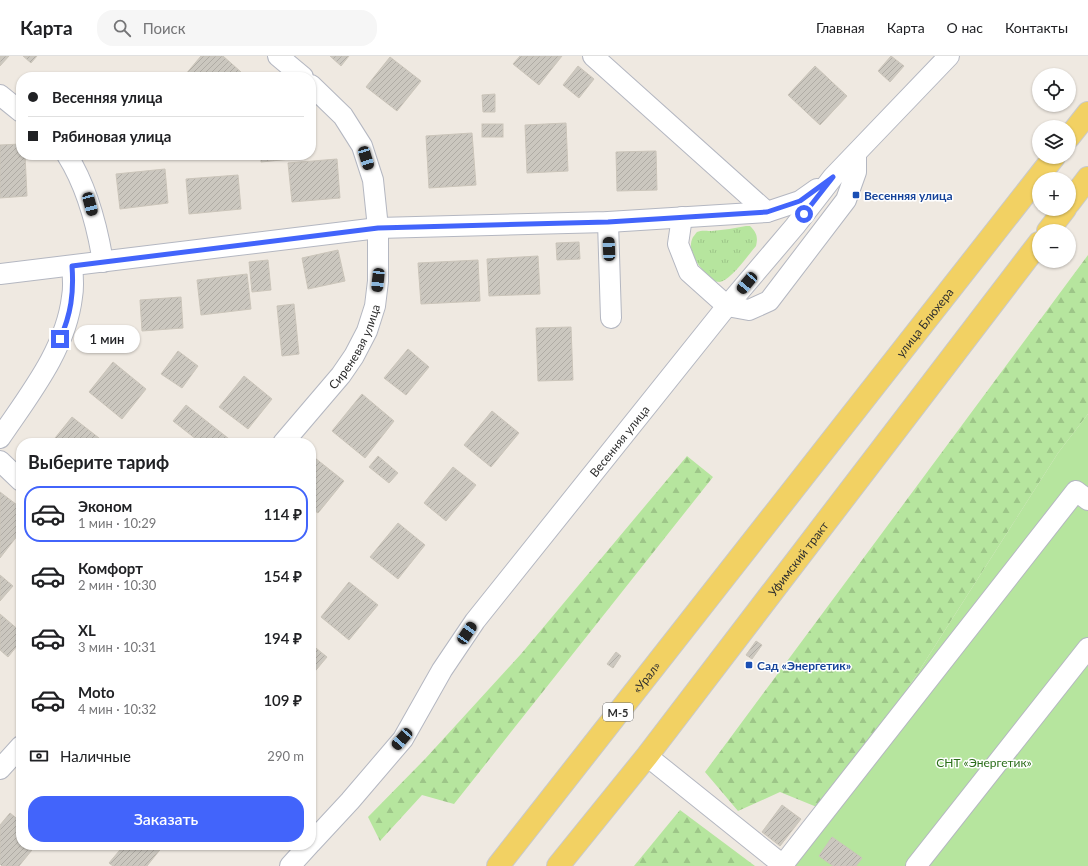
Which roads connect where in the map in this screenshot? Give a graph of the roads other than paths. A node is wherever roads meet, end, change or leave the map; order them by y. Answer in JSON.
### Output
{"nodes":[{"id":1,"x":278,"y":56,"type":"edge"},
{"id":2,"x":593,"y":56,"type":"edge"},
{"id":3,"x":949,"y":56,"type":"edge"},
{"id":4,"x":297,"y":72,"type":"edge"},
{"id":5,"x":316,"y":90,"type":"edge"},
{"id":6,"x":0,"y":95,"type":"edge"},
{"id":7,"x":16,"y":108,"type":"edge"},
{"id":8,"x":1088,"y":113,"type":"edge"},
{"id":9,"x":1076,"y":128,"type":"edge"},
{"id":10,"x":856,"y":154,"type":"junction"},
{"id":11,"x":69,"y":160,"type":"edge"},
{"id":12,"x":1048,"y":164,"type":"edge"},
{"id":13,"x":833,"y":177,"type":"junction"},
{"id":14,"x":1088,"y":178,"type":"edge"},
{"id":15,"x":1076,"y":194,"type":"edge"},
{"id":16,"x":767,"y":212,"type":"junction"},
{"id":17,"x":1060,"y":216,"type":"edge"},
{"id":18,"x":682,"y":217,"type":"junction"},
{"id":19,"x":608,"y":222,"type":"junction"},
{"id":20,"x":1053,"y":224,"type":"edge"},
{"id":21,"x":378,"y":228,"type":"junction"},
{"id":22,"x":1032,"y":251,"type":"edge"},
{"id":23,"x":104,"y":262,"type":"junction"},
{"id":24,"x":72,"y":266,"type":"junction"},
{"id":25,"x":0,"y":274,"type":"edge"},
{"id":26,"x":727,"y":306,"type":"junction"},
{"id":27,"x":610,"y":318,"type":"dead end"},
{"id":28,"x":0,"y":438,"type":"edge"},
{"id":29,"x":287,"y":438,"type":"edge"},
{"id":30,"x":0,"y":461,"type":"edge"},
{"id":31,"x":16,"y":476,"type":"edge"},
{"id":32,"x":794,"y":487,"type":"joint"},
{"id":33,"x":1088,"y":500,"type":"edge"},
{"id":34,"x":1088,"y":648,"type":"edge"},
{"id":35,"x":16,"y":751,"type":"edge"},
{"id":36,"x":647,"y":756,"type":"junction"},
{"id":37,"x":0,"y":769,"type":"edge"},
{"id":38,"x":316,"y":838,"type":"edge"},
{"id":39,"x":305,"y":850,"type":"edge"},
{"id":40,"x":290,"y":866,"type":"edge"},
{"id":41,"x":498,"y":866,"type":"edge"},
{"id":42,"x":558,"y":866,"type":"edge"},
{"id":43,"x":783,"y":866,"type":"edge"},
{"id":44,"x":916,"y":866,"type":"edge"}],
"edges":[{"from":1,"to":4,"type":"street"},
{"from":2,"to":16,"type":"street"},
{"from":3,"to":10,"type":"street","name":"Весенняя улица"},
{"from":5,"to":21,"type":"street","name":"Сиреневая улица"},
{"from":6,"to":7,"type":"street"},
{"from":8,"to":9,"type":"main road"},
{"from":10,"to":13,"type":"street","name":"Весенняя улица"},
{"from":10,"to":26,"type":"street"},
{"from":11,"to":23,"type":"street"},
{"from":12,"to":32,"type":"main road","name":"улица Блюхера"},
{"from":13,"to":16,"type":"street"},
{"from":13,"to":26,"type":"street","name":"Весенняя улица"},
{"from":14,"to":15,"type":"main road"},
{"from":16,"to":18,"type":"street"},
{"from":17,"to":20,"type":"main road"},
{"from":18,"to":19,"type":"street"},
{"from":18,"to":26,"type":"street"},
{"from":19,"to":21,"type":"street"},
{"from":19,"to":27,"type":"street"},
{"from":21,"to":23,"type":"street"},
{"from":21,"to":29,"type":"street","name":"Сиреневая улица"},
{"from":22,"to":36,"type":"main road","name":"Уфимский тракт"},
{"from":23,"to":24,"type":"street"},
{"from":24,"to":25,"type":"street"},
{"from":24,"to":28,"type":"street"},
{"from":26,"to":38,"type":"street","name":"Весенняя улица"},
{"from":30,"to":31,"type":"street"},
{"from":32,"to":41,"type":"main road","name":"«Урал»","number":"М-5"},
{"from":33,"to":43,"type":"street"},
{"from":34,"to":44,"type":"street"},
{"from":35,"to":37,"type":"street"},
{"from":36,"to":42,"type":"main road"},
{"from":36,"to":43,"type":"street"},
{"from":39,"to":40,"type":"street","name":"Весенняя улица"}]}
